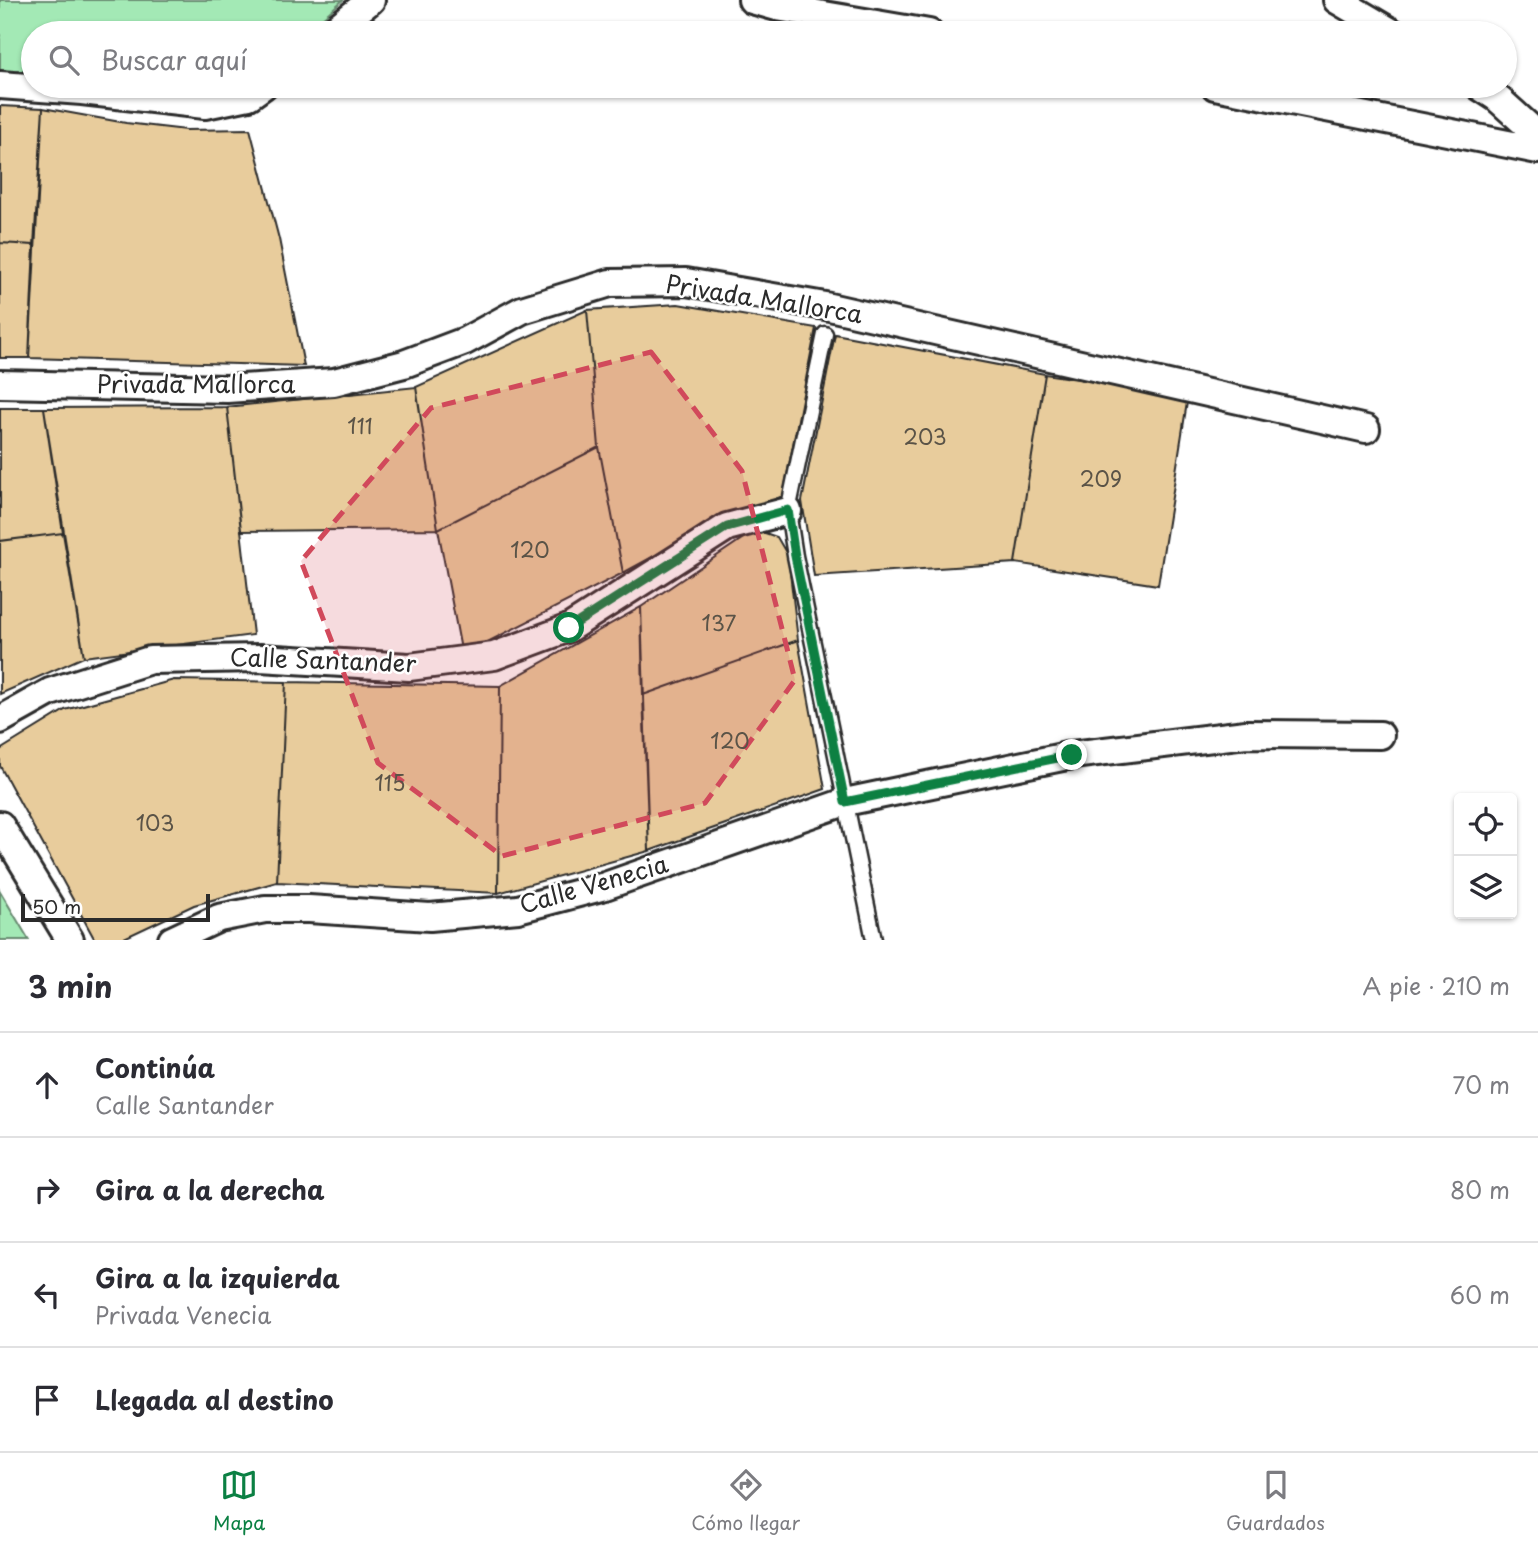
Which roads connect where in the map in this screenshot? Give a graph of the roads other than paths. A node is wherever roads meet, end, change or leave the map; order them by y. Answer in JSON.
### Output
{"nodes":[{"id":1,"x":372,"y":0,"type":"edge"},
{"id":2,"x":752,"y":0,"type":"edge"},
{"id":3,"x":1337,"y":0,"type":"edge"},
{"id":4,"x":345,"y":21,"type":"edge"},
{"id":5,"x":859,"y":21,"type":"edge"},
{"id":6,"x":1373,"y":21,"type":"edge"},
{"id":7,"x":0,"y":85,"type":"edge"},
{"id":8,"x":21,"y":86,"type":"edge"},
{"id":9,"x":144,"y":98,"type":"edge"},
{"id":10,"x":232,"y":98,"type":"edge"},
{"id":11,"x":1275,"y":98,"type":"edge"},
{"id":12,"x":1485,"y":98,"type":"edge"},
{"id":13,"x":1495,"y":98,"type":"edge"},
{"id":14,"x":1538,"y":135,"type":"edge"},
{"id":15,"x":1474,"y":138,"type":"junction"},
{"id":16,"x":1538,"y":150,"type":"edge"},
{"id":17,"x":825,"y":334,"type":"dead end"},
{"id":18,"x":0,"y":384,"type":"edge"},
{"id":19,"x":1366,"y":429,"type":"dead end"},
{"id":20,"x":788,"y":510,"type":"junction"},
{"id":21,"x":0,"y":720,"type":"edge"},
{"id":22,"x":1380,"y":735,"type":"dead end"},
{"id":23,"x":845,"y":802,"type":"junction"},
{"id":24,"x":0,"y":825,"type":"edge"},
{"id":25,"x":70,"y":940,"type":"edge"},
{"id":26,"x":172,"y":940,"type":"edge"},
{"id":27,"x":874,"y":940,"type":"edge"}],
"edges":[{"from":1,"to":4,"type":"street"},
{"from":2,"to":5,"type":"street"},
{"from":3,"to":6,"type":"street"},
{"from":7,"to":8,"type":"street"},
{"from":9,"to":10,"type":"street"},
{"from":11,"to":15,"type":"street"},
{"from":12,"to":15,"type":"street"},
{"from":13,"to":14,"type":"street"},
{"from":15,"to":16,"type":"street"},
{"from":17,"to":20,"type":"lane"},
{"from":18,"to":19,"type":"street","name":"Privada Mallorca"},
{"from":20,"to":21,"type":"street","name":"Calle Santander"},
{"from":20,"to":23,"type":"lane"},
{"from":22,"to":23,"type":"street","name":"Calle Venecia"},
{"from":23,"to":26,"type":"street","name":"Calle Venecia"},
{"from":23,"to":27,"type":"lane"},
{"from":24,"to":25,"type":"street"}]}
